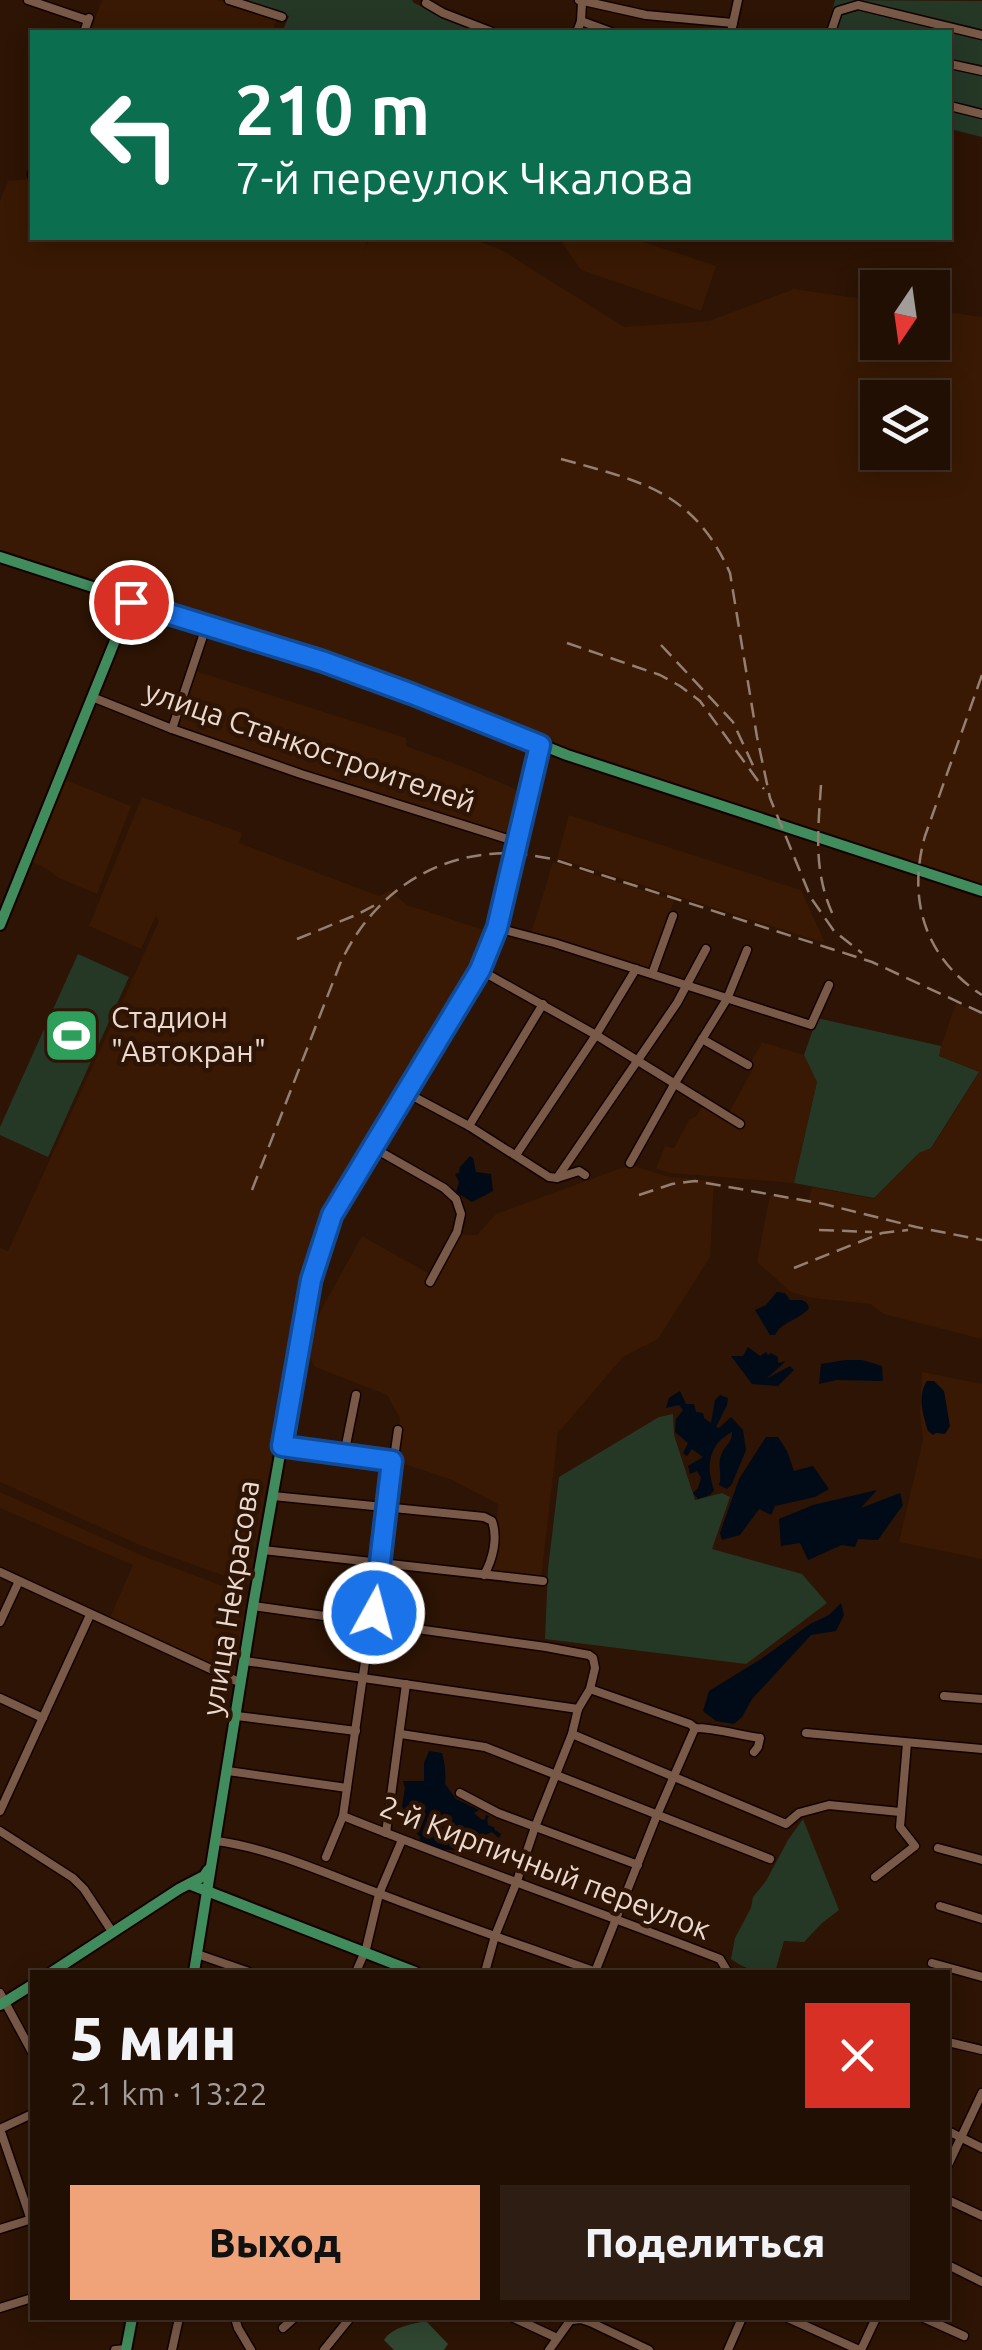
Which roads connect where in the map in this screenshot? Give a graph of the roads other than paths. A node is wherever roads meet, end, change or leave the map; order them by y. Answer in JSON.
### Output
{"nodes":[{"id":1,"x":28,"y":0,"type":"edge"},
{"id":2,"x":230,"y":0,"type":"edge"},
{"id":3,"x":738,"y":0,"type":"edge"},
{"id":4,"x":580,"y":1,"type":"edge"},
{"id":5,"x":426,"y":3,"type":"dead end"},
{"id":6,"x":282,"y":17,"type":"dead end"},
{"id":7,"x":581,"y":21,"type":"junction"},
{"id":8,"x":732,"y":28,"type":"edge"},
{"id":9,"x":84,"y":30,"type":"edge"},
{"id":10,"x":487,"y":30,"type":"edge"},
{"id":11,"x":578,"y":30,"type":"edge"},
{"id":12,"x":606,"y":30,"type":"edge"},
{"id":13,"x":833,"y":30,"type":"edge"},
{"id":14,"x":982,"y":35,"type":"edge"},
{"id":15,"x":952,"y":64,"type":"edge"},
{"id":16,"x":982,"y":71,"type":"edge"},
{"id":17,"x":952,"y":106,"type":"edge"},
{"id":18,"x":982,"y":114,"type":"edge"},
{"id":19,"x":0,"y":561,"type":"edge"},
{"id":20,"x":127,"y":604,"type":"junction"},
{"id":21,"x":205,"y":630,"type":"junction"},
{"id":22,"x":87,"y":702,"type":"junction"},
{"id":23,"x":172,"y":728,"type":"junction"},
{"id":24,"x":540,"y":747,"type":"junction"},
{"id":25,"x":50,"y":796,"type":"junction"},
{"id":26,"x":516,"y":842,"type":"junction"},
{"id":27,"x":982,"y":891,"type":"edge"},
{"id":28,"x":0,"y":912,"type":"edge"},
{"id":29,"x":673,"y":916,"type":"dead end"},
{"id":30,"x":0,"y":924,"type":"edge"},
{"id":31,"x":497,"y":928,"type":"junction"},
{"id":32,"x":706,"y":949,"type":"dead end"},
{"id":33,"x":747,"y":950,"type":"dead end"},
{"id":34,"x":636,"y":969,"type":"junction"},
{"id":35,"x":480,"y":970,"type":"junction"},
{"id":36,"x":652,"y":974,"type":"junction"},
{"id":37,"x":829,"y":985,"type":"dead end"},
{"id":38,"x":689,"y":986,"type":"junction"},
{"id":39,"x":728,"y":999,"type":"junction"},
{"id":40,"x":543,"y":1004,"type":"junction"},
{"id":41,"x":596,"y":1035,"type":"junction"},
{"id":42,"x":702,"y":1040,"type":"junction"},
{"id":43,"x":638,"y":1061,"type":"junction"},
{"id":44,"x":748,"y":1065,"type":"dead end"},
{"id":45,"x":675,"y":1083,"type":"junction"},
{"id":46,"x":405,"y":1092,"type":"junction"},
{"id":47,"x":740,"y":1124,"type":"dead end"},
{"id":48,"x":468,"y":1126,"type":"junction"},
{"id":49,"x":372,"y":1147,"type":"junction"},
{"id":50,"x":516,"y":1155,"type":"junction"},
{"id":51,"x":630,"y":1163,"type":"dead end"},
{"id":52,"x":585,"y":1175,"type":"dead end"},
{"id":53,"x":558,"y":1178,"type":"junction"},
{"id":54,"x":430,"y":1282,"type":"dead end"},
{"id":55,"x":356,"y":1394,"type":"dead end"},
{"id":56,"x":398,"y":1430,"type":"dead end"},
{"id":57,"x":282,"y":1446,"type":"junction"},
{"id":58,"x":344,"y":1455,"type":"junction"},
{"id":59,"x":392,"y":1461,"type":"junction"},
{"id":60,"x":273,"y":1496,"type":"junction"},
{"id":61,"x":387,"y":1508,"type":"junction"},
{"id":62,"x":263,"y":1550,"type":"junction"},
{"id":63,"x":379,"y":1563,"type":"junction"},
{"id":64,"x":0,"y":1572,"type":"edge"},
{"id":65,"x":484,"y":1575,"type":"junction"},
{"id":66,"x":543,"y":1581,"type":"dead end"},
{"id":67,"x":19,"y":1582,"type":"junction"},
{"id":68,"x":253,"y":1606,"type":"junction"},
{"id":69,"x":90,"y":1615,"type":"junction"},
{"id":70,"x":0,"y":1622,"type":"edge"},
{"id":71,"x":371,"y":1622,"type":"junction"},
{"id":72,"x":245,"y":1661,"type":"junction"},
{"id":73,"x":363,"y":1678,"type":"junction"},
{"id":74,"x":241,"y":1683,"type":"junction"},
{"id":75,"x":406,"y":1684,"type":"junction"},
{"id":76,"x":590,"y":1689,"type":"junction"},
{"id":77,"x":944,"y":1696,"type":"dead end"},
{"id":78,"x":0,"y":1698,"type":"edge"},
{"id":79,"x":982,"y":1699,"type":"edge"},
{"id":80,"x":578,"y":1709,"type":"junction"},
{"id":81,"x":237,"y":1716,"type":"junction"},
{"id":82,"x":43,"y":1718,"type":"junction"},
{"id":83,"x":695,"y":1728,"type":"junction"},
{"id":84,"x":356,"y":1731,"type":"junction"},
{"id":85,"x":806,"y":1733,"type":"dead end"},
{"id":86,"x":400,"y":1734,"type":"junction"},
{"id":87,"x":572,"y":1734,"type":"junction"},
{"id":88,"x":907,"y":1743,"type":"junction"},
{"id":89,"x":982,"y":1749,"type":"edge"},
{"id":90,"x":754,"y":1752,"type":"dead end"},
{"id":91,"x":228,"y":1772,"type":"junction"},
{"id":92,"x":556,"y":1774,"type":"junction"},
{"id":93,"x":672,"y":1777,"type":"junction"},
{"id":94,"x":347,"y":1788,"type":"junction"},
{"id":95,"x":460,"y":1793,"type":"dead end"},
{"id":96,"x":0,"y":1812,"type":"edge"},
{"id":97,"x":900,"y":1812,"type":"junction"},
{"id":98,"x":656,"y":1814,"type":"junction"},
{"id":99,"x":343,"y":1816,"type":"junction"},
{"id":100,"x":535,"y":1828,"type":"junction"},
{"id":101,"x":0,"y":1830,"type":"edge"},
{"id":102,"x":386,"y":1833,"type":"junction"},
{"id":103,"x":216,"y":1840,"type":"junction"},
{"id":104,"x":402,"y":1840,"type":"junction"},
{"id":105,"x":938,"y":1848,"type":"dead end"},
{"id":106,"x":326,"y":1858,"type":"dead end"},
{"id":107,"x":770,"y":1859,"type":"dead end"},
{"id":108,"x":982,"y":1860,"type":"edge"},
{"id":109,"x":212,"y":1865,"type":"junction"},
{"id":110,"x":638,"y":1865,"type":"junction"},
{"id":111,"x":876,"y":1878,"type":"dead end"},
{"id":112,"x":518,"y":1881,"type":"junction"},
{"id":113,"x":189,"y":1884,"type":"junction"},
{"id":114,"x":208,"y":1887,"type":"junction"},
{"id":115,"x":380,"y":1894,"type":"junction"},
{"id":116,"x":940,"y":1906,"type":"dead end"},
{"id":117,"x":982,"y":1919,"type":"edge"},
{"id":118,"x":616,"y":1920,"type":"junction"},
{"id":119,"x":113,"y":1933,"type":"junction"},
{"id":120,"x":495,"y":1936,"type":"junction"},
{"id":121,"x":198,"y":1954,"type":"junction"},
{"id":122,"x":364,"y":1954,"type":"junction"},
{"id":123,"x":932,"y":1964,"type":"dead end"},
{"id":124,"x":55,"y":1970,"type":"edge"},
{"id":125,"x":194,"y":1970,"type":"edge"},
{"id":126,"x":243,"y":1970,"type":"edge"},
{"id":127,"x":357,"y":1970,"type":"edge"},
{"id":128,"x":409,"y":1970,"type":"edge"},
{"id":129,"x":486,"y":1970,"type":"edge"},
{"id":130,"x":590,"y":1970,"type":"edge"},
{"id":131,"x":597,"y":1970,"type":"edge"},
{"id":132,"x":725,"y":1970,"type":"edge"},
{"id":133,"x":982,"y":1977,"type":"edge"},
{"id":134,"x":30,"y":1986,"type":"edge"},
{"id":135,"x":2,"y":2000,"type":"edge"},
{"id":136,"x":950,"y":2042,"type":"edge"},
{"id":137,"x":30,"y":2049,"type":"edge"},
{"id":138,"x":982,"y":2050,"type":"edge"},
{"id":139,"x":982,"y":2093,"type":"edge"},
{"id":140,"x":30,"y":2115,"type":"edge"},
{"id":141,"x":0,"y":2130,"type":"edge"},
{"id":142,"x":950,"y":2132,"type":"edge"},
{"id":143,"x":961,"y":2138,"type":"junction"},
{"id":144,"x":982,"y":2148,"type":"edge"},
{"id":145,"x":950,"y":2161,"type":"edge"},
{"id":146,"x":950,"y":2201,"type":"edge"},
{"id":147,"x":30,"y":2215,"type":"edge"},
{"id":148,"x":982,"y":2216,"type":"edge"},
{"id":149,"x":30,"y":2222,"type":"edge"},
{"id":150,"x":0,"y":2229,"type":"edge"},
{"id":151,"x":950,"y":2266,"type":"edge"},
{"id":152,"x":982,"y":2282,"type":"edge"},
{"id":153,"x":30,"y":2299,"type":"edge"},
{"id":154,"x":0,"y":2308,"type":"edge"},
{"id":155,"x":132,"y":2320,"type":"edge"},
{"id":156,"x":179,"y":2320,"type":"edge"},
{"id":157,"x":235,"y":2320,"type":"edge"},
{"id":158,"x":292,"y":2320,"type":"edge"},
{"id":159,"x":348,"y":2320,"type":"edge"},
{"id":160,"x":518,"y":2320,"type":"edge"},
{"id":161,"x":571,"y":2320,"type":"edge"},
{"id":162,"x":584,"y":2320,"type":"edge"},
{"id":163,"x":741,"y":2320,"type":"edge"},
{"id":164,"x":792,"y":2320,"type":"edge"},
{"id":165,"x":875,"y":2320,"type":"edge"},
{"id":166,"x":928,"y":2320,"type":"edge"},
{"id":167,"x":283,"y":2328,"type":"dead end"},
{"id":168,"x":964,"y":2336,"type":"dead end"},
{"id":169,"x":557,"y":2338,"type":"junction"},
{"id":170,"x":115,"y":2350,"type":"edge"},
{"id":171,"x":126,"y":2350,"type":"edge"},
{"id":172,"x":172,"y":2350,"type":"edge"},
{"id":173,"x":252,"y":2350,"type":"edge"},
{"id":174,"x":324,"y":2350,"type":"edge"},
{"id":175,"x":548,"y":2350,"type":"edge"},
{"id":176,"x":649,"y":2350,"type":"edge"},
{"id":177,"x":728,"y":2350,"type":"edge"},
{"id":178,"x":860,"y":2350,"type":"edge"}],
"edges":[{"from":1,"to":9,"type":"street"},
{"from":2,"to":6,"type":"street"},
{"from":3,"to":8,"type":"street"},
{"from":4,"to":7,"type":"street"},
{"from":4,"to":8,"type":"street"},
{"from":5,"to":10,"type":"street"},
{"from":7,"to":11,"type":"street"},
{"from":7,"to":12,"type":"street"},
{"from":13,"to":14,"type":"street"},
{"from":15,"to":16,"type":"street"},
{"from":17,"to":18,"type":"street"},
{"from":19,"to":20,"type":"main road"},
{"from":20,"to":21,"type":"main road"},
{"from":20,"to":22,"type":"main road"},
{"from":20,"to":24,"type":"main road"},
{"from":21,"to":23,"type":"street"},
{"from":21,"to":24,"type":"main road"},
{"from":22,"to":23,"type":"street","name":"улица Станкостроителей"},
{"from":22,"to":25,"type":"main road"},
{"from":23,"to":26,"type":"street","name":"улица Станкостроителей"},
{"from":24,"to":26,"type":"main road","name":"улица Некрасова"},
{"from":24,"to":27,"type":"main road"},
{"from":25,"to":28,"type":"main road"},
{"from":25,"to":30,"type":"main road"},
{"from":26,"to":31,"type":"main road","name":"улица Некрасова"},
{"from":29,"to":36,"type":"street"},
{"from":31,"to":34,"type":"street"},
{"from":31,"to":35,"type":"main road","name":"улица Некрасова"},
{"from":32,"to":38,"type":"street"},
{"from":33,"to":39,"type":"street"},
{"from":34,"to":36,"type":"street"},
{"from":34,"to":41,"type":"street"},
{"from":35,"to":40,"type":"street"},
{"from":35,"to":46,"type":"main road","name":"улица Некрасова"},
{"from":36,"to":38,"type":"street"},
{"from":37,"to":39,"type":"street"},
{"from":38,"to":39,"type":"street"},
{"from":38,"to":43,"type":"street"},
{"from":39,"to":42,"type":"street"},
{"from":40,"to":41,"type":"street"},
{"from":40,"to":48,"type":"street"},
{"from":41,"to":43,"type":"street"},
{"from":41,"to":50,"type":"street"},
{"from":42,"to":44,"type":"street"},
{"from":42,"to":45,"type":"street"},
{"from":43,"to":45,"type":"street"},
{"from":43,"to":53,"type":"street"},
{"from":45,"to":47,"type":"street"},
{"from":45,"to":51,"type":"street"},
{"from":46,"to":48,"type":"street"},
{"from":46,"to":49,"type":"main road","name":"улица Некрасова"},
{"from":48,"to":50,"type":"street"},
{"from":49,"to":54,"type":"street"},
{"from":49,"to":57,"type":"main road","name":"улица Некрасова"},
{"from":50,"to":53,"type":"street"},
{"from":52,"to":53,"type":"street"},
{"from":55,"to":58,"type":"street"},
{"from":56,"to":59,"type":"street"},
{"from":57,"to":58,"type":"street"},
{"from":57,"to":60,"type":"main road","name":"улица Некрасова"},
{"from":58,"to":59,"type":"street"},
{"from":59,"to":61,"type":"street"},
{"from":60,"to":61,"type":"street"},
{"from":60,"to":62,"type":"main road","name":"улица Некрасова"},
{"from":61,"to":63,"type":"street"},
{"from":61,"to":65,"type":"street"},
{"from":62,"to":63,"type":"street"},
{"from":62,"to":68,"type":"main road","name":"улица Некрасова"},
{"from":63,"to":65,"type":"street"},
{"from":63,"to":71,"type":"street"},
{"from":64,"to":67,"type":"street"},
{"from":65,"to":66,"type":"street"},
{"from":67,"to":69,"type":"street"},
{"from":67,"to":70,"type":"street"},
{"from":68,"to":71,"type":"street"},
{"from":68,"to":72,"type":"main road","name":"улица Некрасова"},
{"from":69,"to":74,"type":"street"},
{"from":69,"to":82,"type":"street"},
{"from":71,"to":73,"type":"street"},
{"from":71,"to":76,"type":"street"},
{"from":72,"to":73,"type":"street"},
{"from":72,"to":74,"type":"main road","name":"улица Некрасова"},
{"from":73,"to":75,"type":"street"},
{"from":73,"to":84,"type":"street"},
{"from":74,"to":81,"type":"main road","name":"улица Некрасова"},
{"from":75,"to":80,"type":"street"},
{"from":75,"to":86,"type":"street"},
{"from":76,"to":80,"type":"street"},
{"from":76,"to":83,"type":"street"},
{"from":77,"to":79,"type":"street"},
{"from":78,"to":82,"type":"street"},
{"from":80,"to":87,"type":"street"},
{"from":81,"to":84,"type":"street"},
{"from":81,"to":91,"type":"main road","name":"улица Некрасова"},
{"from":82,"to":96,"type":"street"},
{"from":83,"to":90,"type":"street"},
{"from":83,"to":93,"type":"street"},
{"from":84,"to":94,"type":"street"},
{"from":85,"to":88,"type":"street"},
{"from":86,"to":92,"type":"street"},
{"from":86,"to":102,"type":"street"},
{"from":87,"to":92,"type":"street"},
{"from":87,"to":93,"type":"street"},
{"from":88,"to":89,"type":"street"},
{"from":88,"to":97,"type":"street"},
{"from":91,"to":94,"type":"street"},
{"from":91,"to":103,"type":"main road","name":"улица Некрасова"},
{"from":92,"to":98,"type":"street"},
{"from":92,"to":100,"type":"street"},
{"from":93,"to":97,"type":"street"},
{"from":93,"to":98,"type":"street"},
{"from":94,"to":99,"type":"street"},
{"from":95,"to":100,"type":"street"},
{"from":97,"to":111,"type":"street"},
{"from":98,"to":107,"type":"street"},
{"from":98,"to":110,"type":"street"},
{"from":99,"to":102,"type":"street","name":"2-й Кирпичный переулок"},
{"from":99,"to":106,"type":"street"},
{"from":100,"to":110,"type":"street"},
{"from":100,"to":112,"type":"street"},
{"from":101,"to":119,"type":"street"},
{"from":102,"to":104,"type":"street","name":"2-й Кирпичный переулок"},
{"from":103,"to":109,"type":"main road","name":"улица Некрасова"},
{"from":103,"to":115,"type":"street"},
{"from":104,"to":112,"type":"street","name":"2-й Кирпичный переулок"},
{"from":104,"to":115,"type":"street"},
{"from":105,"to":108,"type":"street"},
{"from":109,"to":113,"type":"main road"},
{"from":109,"to":114,"type":"main road","name":"улица Некрасова"},
{"from":110,"to":118,"type":"street"},
{"from":112,"to":118,"type":"street","name":"2-й Кирпичный переулок"},
{"from":112,"to":120,"type":"street"},
{"from":113,"to":114,"type":"main road"},
{"from":113,"to":119,"type":"main road"},
{"from":114,"to":121,"type":"main road","name":"улица Некрасова"},
{"from":114,"to":122,"type":"main road"},
{"from":115,"to":120,"type":"street"},
{"from":115,"to":122,"type":"street"},
{"from":116,"to":117,"type":"street"},
{"from":118,"to":131,"type":"street"},
{"from":118,"to":132,"type":"street","name":"2-й Кирпичный переулок"},
{"from":119,"to":124,"type":"main road"},
{"from":120,"to":129,"type":"street"},
{"from":120,"to":130,"type":"street"},
{"from":121,"to":125,"type":"main road","name":"улица Некрасова"},
{"from":121,"to":126,"type":"street"},
{"from":122,"to":127,"type":"street"},
{"from":122,"to":128,"type":"main road"},
{"from":123,"to":133,"type":"street"},
{"from":134,"to":135,"type":"main road"},
{"from":135,"to":137,"type":"street"},
{"from":136,"to":138,"type":"street"},
{"from":139,"to":143,"type":"street"},
{"from":140,"to":141,"type":"street"},
{"from":141,"to":147,"type":"street"},
{"from":142,"to":143,"type":"street"},
{"from":143,"to":144,"type":"street"},
{"from":143,"to":145,"type":"street"},
{"from":146,"to":148,"type":"street"},
{"from":149,"to":150,"type":"street"},
{"from":151,"to":152,"type":"street"},
{"from":153,"to":154,"type":"street"},
{"from":155,"to":171,"type":"main road"},
{"from":156,"to":172,"type":"street"},
{"from":157,"to":173,"type":"street"},
{"from":158,"to":167,"type":"street"},
{"from":159,"to":174,"type":"street"},
{"from":160,"to":169,"type":"street"},
{"from":161,"to":169,"type":"street"},
{"from":162,"to":176,"type":"street"},
{"from":163,"to":177,"type":"street"},
{"from":164,"to":178,"type":"street"},
{"from":165,"to":178,"type":"street"},
{"from":166,"to":168,"type":"street"},
{"from":169,"to":175,"type":"street"},
{"from":170,"to":171,"type":"street"}]}
